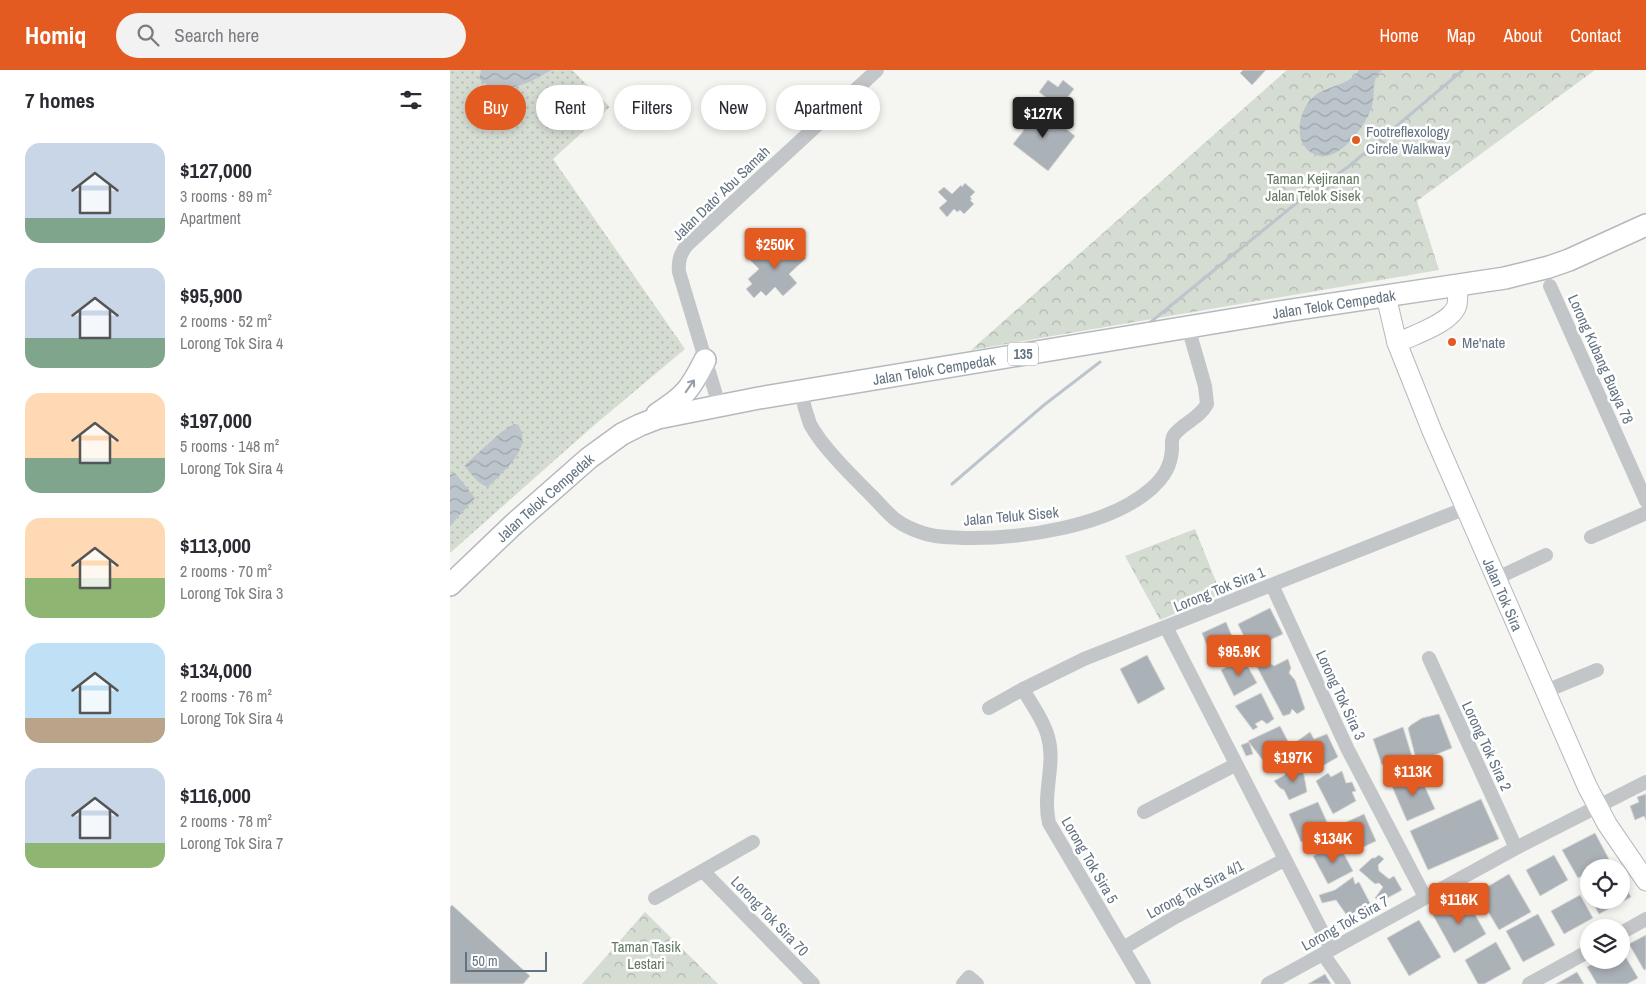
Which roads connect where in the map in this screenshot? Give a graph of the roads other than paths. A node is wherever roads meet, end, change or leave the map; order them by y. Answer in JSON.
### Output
{"nodes":[{"id":1,"x":877,"y":70,"type":"edge"},
{"id":2,"x":1646,"y":226,"type":"edge"},
{"id":3,"x":1458,"y":285,"type":"junction"},
{"id":4,"x":1550,"y":286,"type":"dead end"},
{"id":5,"x":1386,"y":296,"type":"junction"},
{"id":6,"x":1188,"y":327,"type":"junction"},
{"id":7,"x":1397,"y":343,"type":"junction"},
{"id":8,"x":705,"y":360,"type":"junction"},
{"id":9,"x":801,"y":391,"type":"junction"},
{"id":10,"x":719,"y":405,"type":"junction"},
{"id":11,"x":640,"y":425,"type":"junction"},
{"id":12,"x":1646,"y":501,"type":"edge"},
{"id":13,"x":1466,"y":508,"type":"junction"},
{"id":14,"x":1646,"y":513,"type":"edge"},
{"id":15,"x":1591,"y":537,"type":"dead end"},
{"id":16,"x":1546,"y":556,"type":"dead end"},
{"id":17,"x":1497,"y":578,"type":"junction"},
{"id":18,"x":450,"y":584,"type":"edge"},
{"id":19,"x":1272,"y":585,"type":"junction"},
{"id":20,"x":1166,"y":627,"type":"junction"},
{"id":21,"x":1429,"y":658,"type":"dead end"},
{"id":22,"x":1597,"y":670,"type":"dead end"},
{"id":23,"x":1023,"y":689,"type":"junction"},
{"id":24,"x":1546,"y":691,"type":"junction"},
{"id":25,"x":989,"y":708,"type":"dead end"},
{"id":26,"x":1235,"y":765,"type":"junction"},
{"id":27,"x":1646,"y":782,"type":"edge"},
{"id":28,"x":1597,"y":806,"type":"junction"},
{"id":29,"x":1144,"y":812,"type":"dead end"},
{"id":30,"x":753,"y":842,"type":"dead end"},
{"id":31,"x":1516,"y":848,"type":"junction"},
{"id":32,"x":1284,"y":860,"type":"junction"},
{"id":33,"x":703,"y":871,"type":"junction"},
{"id":34,"x":1646,"y":881,"type":"edge"},
{"id":35,"x":655,"y":898,"type":"dead end"},
{"id":36,"x":1425,"y":898,"type":"junction"},
{"id":37,"x":1646,"y":919,"type":"edge"},
{"id":38,"x":1630,"y":928,"type":"edge"},
{"id":39,"x":1123,"y":948,"type":"junction"},
{"id":40,"x":1327,"y":951,"type":"junction"},
{"id":41,"x":1580,"y":956,"type":"edge"},
{"id":42,"x":813,"y":984,"type":"edge"},
{"id":43,"x":962,"y":984,"type":"edge"},
{"id":44,"x":977,"y":984,"type":"edge"},
{"id":45,"x":1144,"y":984,"type":"edge"},
{"id":46,"x":1268,"y":984,"type":"edge"},
{"id":47,"x":1344,"y":984,"type":"edge"},
{"id":48,"x":1529,"y":984,"type":"edge"}],
"edges":[{"from":1,"to":8,"type":"street","name":"Jalan Dato' Abu Samah"},
{"from":2,"to":3,"type":"main road","name":"Jalan Telok Cempedak","number":"135"},
{"from":3,"to":5,"type":"main road","name":"Jalan Telok Cempedak","number":"135"},
{"from":3,"to":7,"type":"street"},
{"from":4,"to":12,"type":"street","name":"Lorong Kubang Buaya 78"},
{"from":5,"to":6,"type":"main road","name":"Jalan Telok Cempedak","number":"135"},
{"from":5,"to":7,"type":"street","name":"Jalan Tok Sira"},
{"from":6,"to":9,"type":"main road","name":"Jalan Telok Cempedak","number":"135"},
{"from":6,"to":9,"type":"street","name":"Jalan Teluk Sisek"},
{"from":7,"to":13,"type":"street","name":"Jalan Tok Sira"},
{"from":8,"to":10,"type":"street","name":"Jalan Dato' Abu Samah"},
{"from":11,"to":8,"type":"main road","one_way":true},
{"from":9,"to":10,"type":"main road","name":"Jalan Telok Cempedak","number":"135"},
{"from":10,"to":11,"type":"main road","name":"Jalan Telok Cempedak","number":"135"},
{"from":11,"to":18,"type":"main road","name":"Jalan Telok Cempedak","number":"135"},
{"from":13,"to":17,"type":"street","name":"Jalan Tok Sira"},
{"from":13,"to":19,"type":"street","name":"Lorong Tok Sira 1"},
{"from":14,"to":15,"type":"street"},
{"from":16,"to":17,"type":"street"},
{"from":17,"to":24,"type":"street","name":"Jalan Tok Sira"},
{"from":19,"to":20,"type":"street","name":"Lorong Tok Sira 1"},
{"from":19,"to":36,"type":"street","name":"Lorong Tok Sira 3"},
{"from":20,"to":23,"type":"street","name":"Lorong Tok Sira 1"},
{"from":20,"to":26,"type":"street"},
{"from":21,"to":31,"type":"street","name":"Lorong Tok Sira 2"},
{"from":22,"to":24,"type":"street"},
{"from":23,"to":25,"type":"street","name":"Lorong Tok Sira 1"},
{"from":23,"to":39,"type":"street","name":"Lorong Tok Sira 5"},
{"from":24,"to":28,"type":"street","name":"Jalan Tok Sira"},
{"from":26,"to":29,"type":"street"},
{"from":26,"to":32,"type":"street"},
{"from":27,"to":28,"type":"street","name":"Lorong Tok Sira 7"},
{"from":28,"to":31,"type":"street","name":"Lorong Tok Sira 7"},
{"from":28,"to":34,"type":"street","name":"Jalan Tok Sira"},
{"from":30,"to":33,"type":"street"},
{"from":31,"to":36,"type":"street","name":"Lorong Tok Sira 7"},
{"from":32,"to":39,"type":"street","name":"Lorong Tok Sira 4/1"},
{"from":32,"to":40,"type":"street"},
{"from":33,"to":35,"type":"street"},
{"from":33,"to":42,"type":"street","name":"Lorong Tok Sira 70"},
{"from":36,"to":40,"type":"street","name":"Lorong Tok Sira 7"},
{"from":37,"to":38,"type":"street"},
{"from":39,"to":45,"type":"street","name":"Lorong Tok Sira 5"},
{"from":40,"to":46,"type":"street","name":"Lorong Tok Sira 7"},
{"from":40,"to":47,"type":"street"},
{"from":41,"to":48,"type":"street"},
{"from":43,"to":44,"type":"street"}]}
